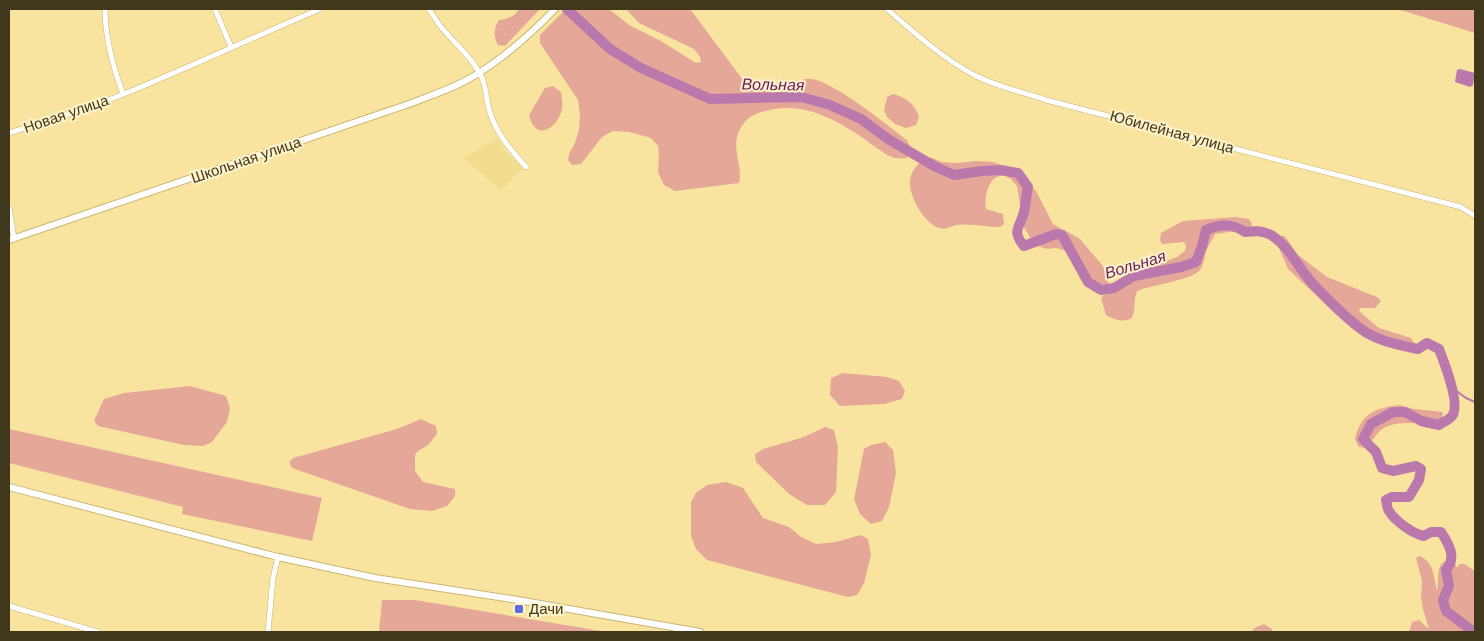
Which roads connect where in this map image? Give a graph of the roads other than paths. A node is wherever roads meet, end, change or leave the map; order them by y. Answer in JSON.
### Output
{"nodes":[{"id":1,"x":105,"y":9,"type":"edge"},
{"id":2,"x":215,"y":9,"type":"edge"},
{"id":3,"x":320,"y":9,"type":"edge"},
{"id":4,"x":429,"y":9,"type":"edge"},
{"id":5,"x":555,"y":9,"type":"edge"},
{"id":6,"x":887,"y":9,"type":"edge"},
{"id":7,"x":231,"y":47,"type":"junction"},
{"id":8,"x":479,"y":72,"type":"junction"},
{"id":9,"x":123,"y":94,"type":"junction"},
{"id":10,"x":9,"y":133,"type":"edge"},
{"id":11,"x":526,"y":167,"type":"dead end"},
{"id":12,"x":9,"y":208,"type":"edge"},
{"id":13,"x":1475,"y":216,"type":"edge"},
{"id":14,"x":12,"y":239,"type":"edge"},
{"id":15,"x":9,"y":488,"type":"edge"},
{"id":16,"x":278,"y":557,"type":"junction"},
{"id":17,"x":9,"y":606,"type":"edge"},
{"id":18,"x":98,"y":632,"type":"edge"},
{"id":19,"x":268,"y":632,"type":"edge"},
{"id":20,"x":700,"y":632,"type":"edge"}],
"edges":[{"from":1,"to":9,"type":"street"},
{"from":2,"to":7,"type":"street"},
{"from":3,"to":7,"type":"street","name":"Новая улица"},
{"from":4,"to":8,"type":"street"},
{"from":5,"to":8,"type":"street","name":"Школьная улица"},
{"from":6,"to":13,"type":"street","name":"Юбилейная улица"},
{"from":7,"to":9,"type":"street","name":"Новая улица"},
{"from":8,"to":11,"type":"street"},
{"from":8,"to":14,"type":"street","name":"Школьная улица"},
{"from":9,"to":10,"type":"street","name":"Новая улица"},
{"from":12,"to":14,"type":"street"},
{"from":15,"to":16,"type":"street"},
{"from":16,"to":19,"type":"street"},
{"from":16,"to":20,"type":"street"},
{"from":17,"to":18,"type":"street"}]}
